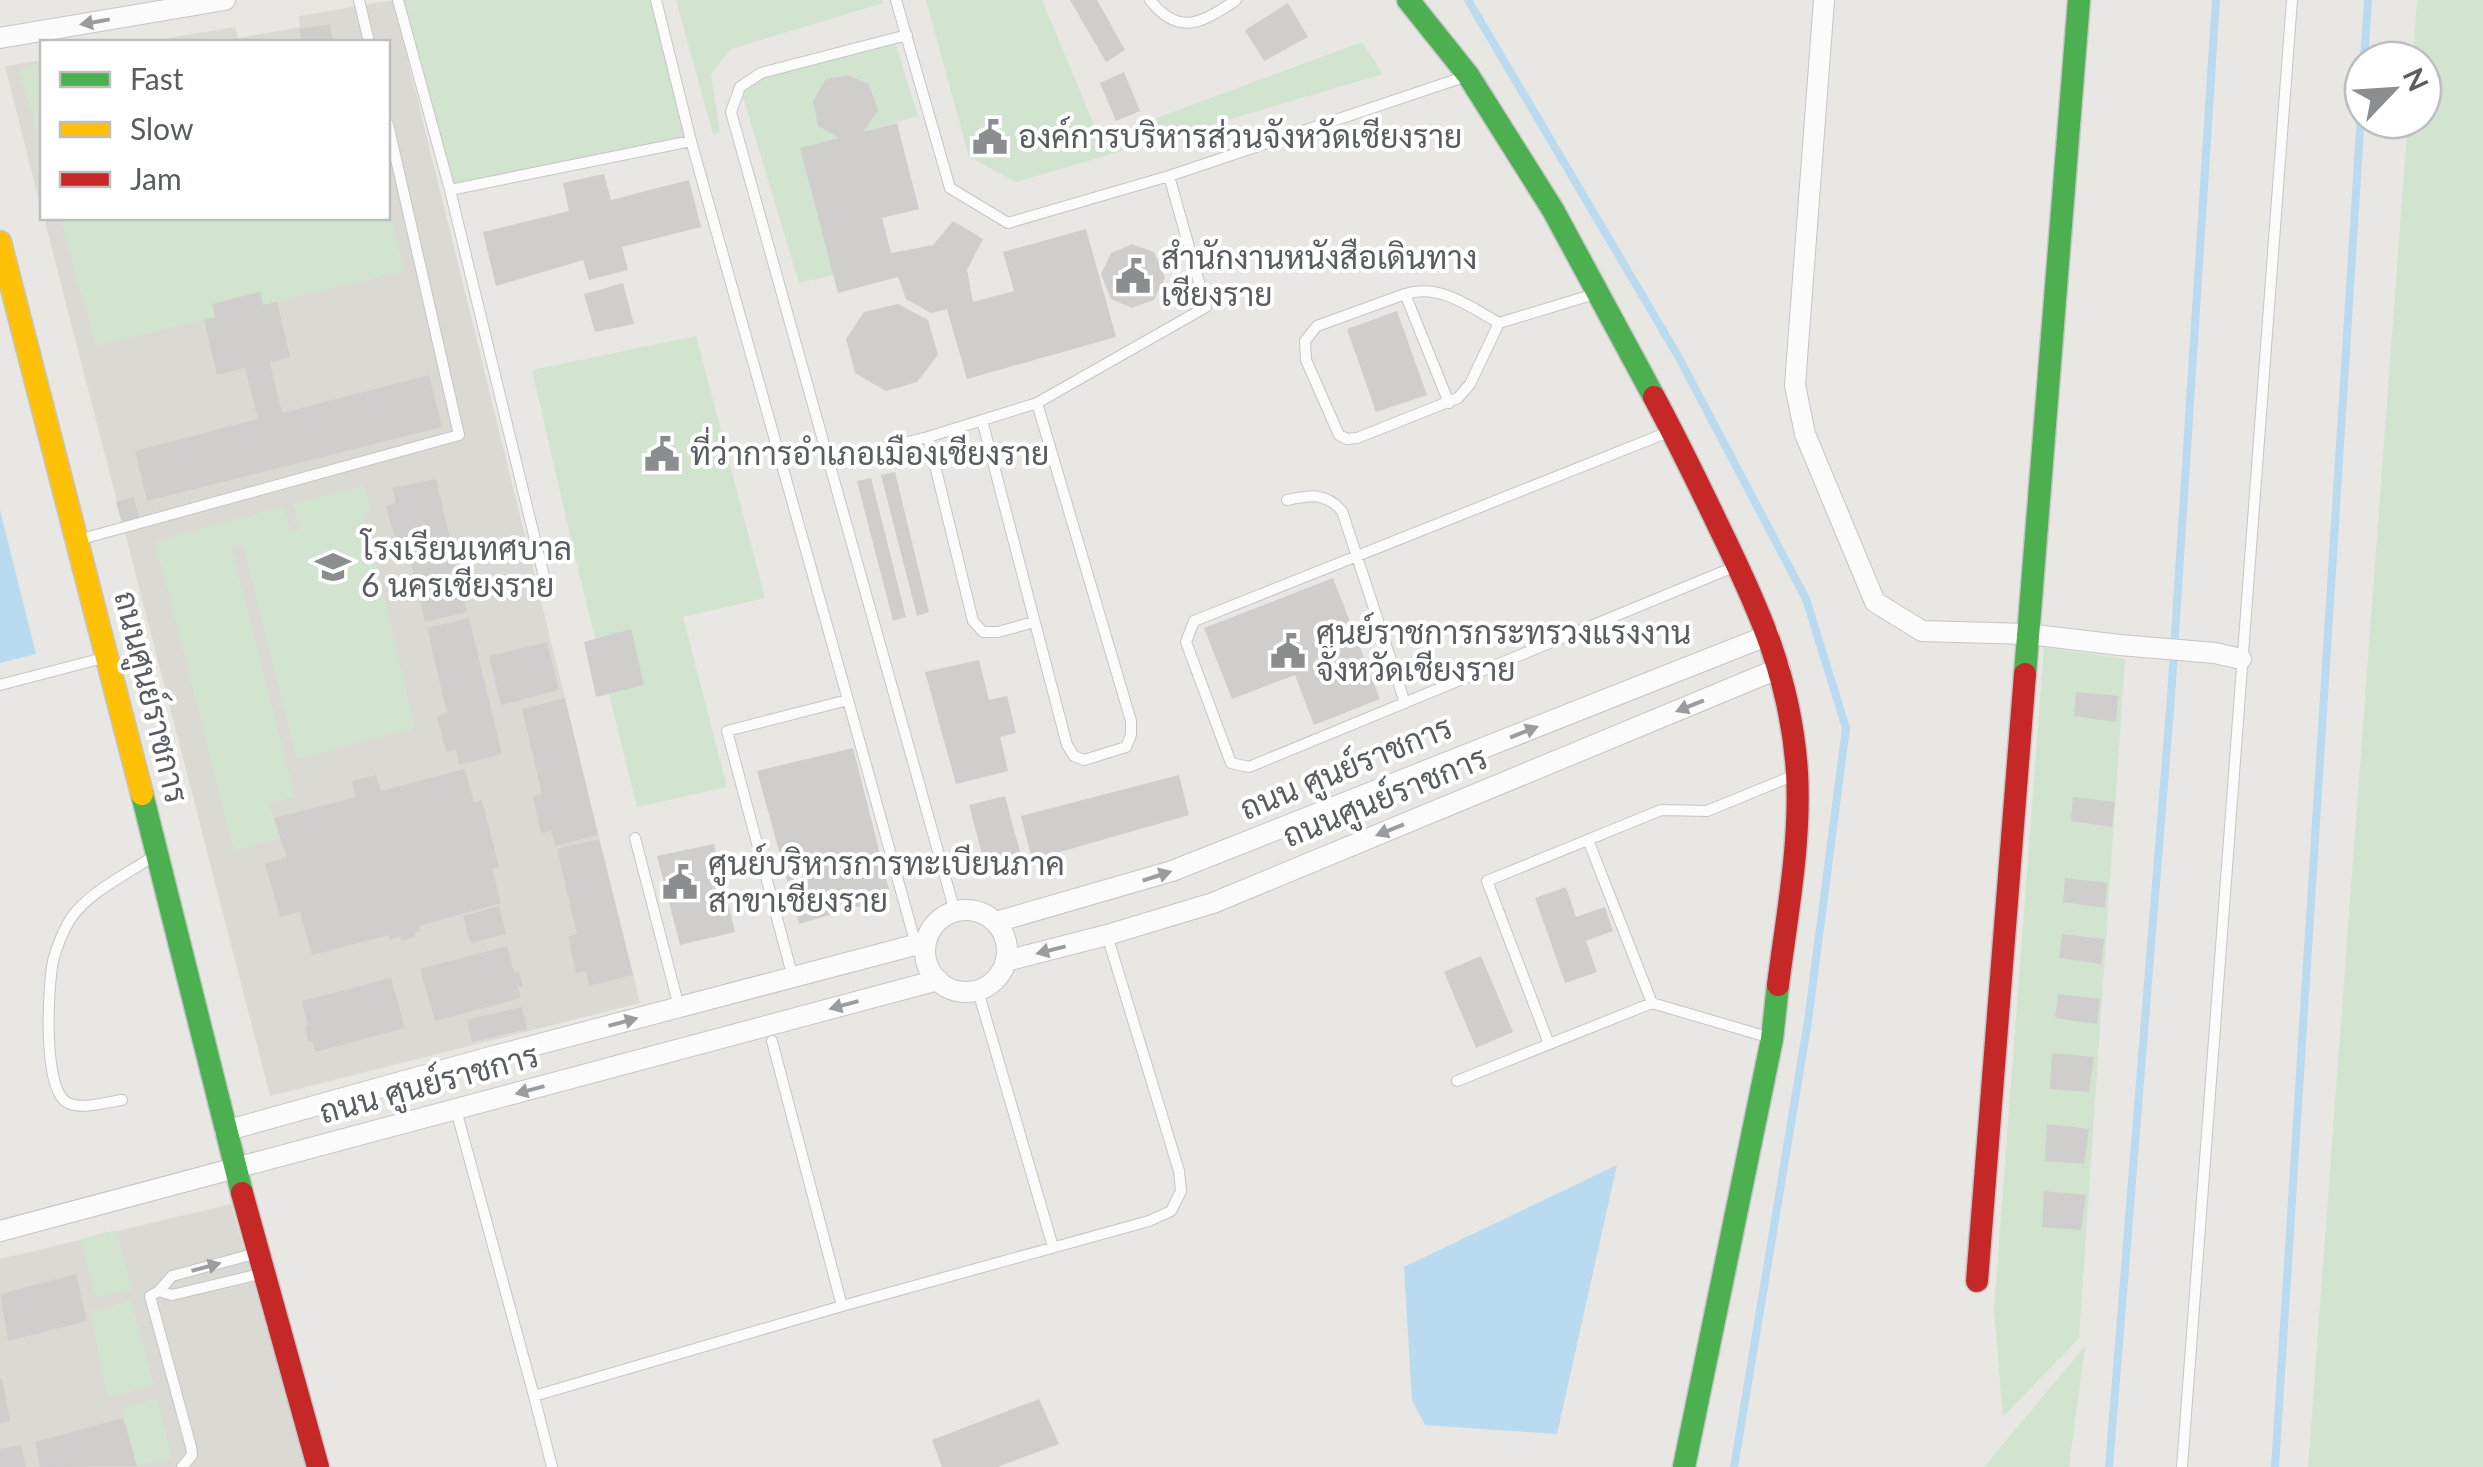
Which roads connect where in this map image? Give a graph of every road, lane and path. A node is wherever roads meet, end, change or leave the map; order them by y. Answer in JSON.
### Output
{"nodes":[{"id":1,"x":225,"y":0,"type":"edge"},
{"id":2,"x":359,"y":0,"type":"edge"},
{"id":3,"x":398,"y":0,"type":"edge"},
{"id":4,"x":656,"y":0,"type":"edge"},
{"id":5,"x":896,"y":0,"type":"edge"},
{"id":6,"x":1150,"y":0,"type":"edge"},
{"id":7,"x":1236,"y":0,"type":"edge"},
{"id":8,"x":1408,"y":0,"type":"edge"},
{"id":9,"x":1824,"y":0,"type":"edge"},
{"id":10,"x":2078,"y":0,"type":"edge"},
{"id":11,"x":2292,"y":0,"type":"edge"},
{"id":12,"x":907,"y":35,"type":"junction"},
{"id":13,"x":0,"y":38,"type":"edge"},
{"id":14,"x":369,"y":40,"type":"edge"},
{"id":15,"x":1468,"y":75,"type":"junction"},
{"id":16,"x":390,"y":133,"type":"edge"},
{"id":17,"x":691,"y":140,"type":"junction"},
{"id":18,"x":1169,"y":176,"type":"junction"},
{"id":19,"x":450,"y":190,"type":"junction"},
{"id":20,"x":0,"y":242,"type":"edge"},
{"id":21,"x":1599,"y":293,"type":"junction"},
{"id":22,"x":1405,"y":294,"type":"junction"},
{"id":23,"x":1500,"y":324,"type":"junction"},
{"id":24,"x":1037,"y":403,"type":"junction"},
{"id":25,"x":1450,"y":403,"type":"junction"},
{"id":26,"x":982,"y":420,"type":"junction"},
{"id":27,"x":1672,"y":430,"type":"junction"},
{"id":28,"x":928,"y":437,"type":"junction"},
{"id":29,"x":828,"y":462,"type":"junction"},
{"id":30,"x":1287,"y":500,"type":"dead end"},
{"id":31,"x":78,"y":540,"type":"junction"},
{"id":32,"x":1357,"y":557,"type":"junction"},
{"id":33,"x":1738,"y":566,"type":"junction"},
{"id":34,"x":548,"y":593,"type":"dead end"},
{"id":35,"x":1034,"y":622,"type":"junction"},
{"id":36,"x":2028,"y":634,"type":"junction"},
{"id":37,"x":1770,"y":635,"type":"junction"},
{"id":38,"x":108,"y":657,"type":"junction"},
{"id":39,"x":2241,"y":659,"type":"junction"},
{"id":40,"x":1780,"y":668,"type":"junction"},
{"id":41,"x":0,"y":685,"type":"edge"},
{"id":42,"x":848,"y":700,"type":"junction"},
{"id":43,"x":1404,"y":703,"type":"junction"},
{"id":44,"x":1796,"y":774,"type":"junction"},
{"id":45,"x":635,"y":838,"type":"dead end"},
{"id":46,"x":1588,"y":840,"type":"junction"},
{"id":47,"x":157,"y":854,"type":"junction"},
{"id":48,"x":954,"y":912,"type":"junction"},
{"id":49,"x":996,"y":922,"type":"junction"},
{"id":50,"x":1107,"y":935,"type":"junction"},
{"id":51,"x":921,"y":944,"type":"junction"},
{"id":52,"x":1006,"y":961,"type":"junction"},
{"id":53,"x":793,"y":978,"type":"junction"},
{"id":54,"x":938,"y":980,"type":"junction"},
{"id":55,"x":978,"y":991,"type":"junction"},
{"id":56,"x":1652,"y":1003,"type":"junction"},
{"id":57,"x":680,"y":1008,"type":"junction"},
{"id":58,"x":1772,"y":1039,"type":"junction"},
{"id":59,"x":772,"y":1041,"type":"dead end"},
{"id":60,"x":1549,"y":1044,"type":"junction"},
{"id":61,"x":1457,"y":1081,"type":"dead end"},
{"id":62,"x":122,"y":1100,"type":"dead end"},
{"id":63,"x":456,"y":1110,"type":"junction"},
{"id":64,"x":226,"y":1131,"type":"junction"},
{"id":65,"x":235,"y":1170,"type":"junction"},
{"id":66,"x":0,"y":1231,"type":"edge"},
{"id":67,"x":1053,"y":1247,"type":"junction"},
{"id":68,"x":261,"y":1263,"type":"junction"},
{"id":69,"x":1977,"y":1281,"type":"dead end"},
{"id":70,"x":160,"y":1291,"type":"junction"},
{"id":71,"x":842,"y":1306,"type":"junction"},
{"id":72,"x":534,"y":1396,"type":"junction"},
{"id":73,"x":182,"y":1467,"type":"edge"},
{"id":74,"x":318,"y":1467,"type":"edge"},
{"id":75,"x":552,"y":1467,"type":"edge"},
{"id":76,"x":1684,"y":1467,"type":"edge"},
{"id":77,"x":2182,"y":1467,"type":"edge"}],
"edges":[{"from":1,"to":13,"type":"street","one_way":true},
{"from":2,"to":14,"type":"lane"},
{"from":3,"to":19,"type":"lane"},
{"from":4,"to":17,"type":"lane"},
{"from":5,"to":12,"type":"lane"},
{"from":6,"to":7,"type":"lane"},
{"from":8,"to":15,"type":"street"},
{"from":9,"to":36,"type":"street"},
{"from":10,"to":36,"type":"street"},
{"from":11,"to":39,"type":"lane"},
{"from":12,"to":18,"type":"lane"},
{"from":12,"to":29,"type":"lane"},
{"from":15,"to":18,"type":"lane"},
{"from":15,"to":21,"type":"street"},
{"from":16,"to":31,"type":"lane"},
{"from":17,"to":19,"type":"lane"},
{"from":17,"to":42,"type":"lane"},
{"from":18,"to":24,"type":"lane"},
{"from":19,"to":34,"type":"lane"},
{"from":20,"to":31,"type":"street","name":"ถนนศูนย์ราชการ"},
{"from":21,"to":23,"type":"lane"},
{"from":21,"to":27,"type":"street"},
{"from":22,"to":23,"type":"lane"},
{"from":22,"to":25,"type":"lane"},
{"from":22,"to":25,"type":"lane"},
{"from":23,"to":25,"type":"lane"},
{"from":24,"to":26,"type":"lane"},
{"from":24,"to":35,"type":"lane"},
{"from":26,"to":28,"type":"lane"},
{"from":26,"to":35,"type":"lane"},
{"from":27,"to":32,"type":"lane"},
{"from":27,"to":33,"type":"street"},
{"from":28,"to":29,"type":"lane"},
{"from":28,"to":35,"type":"lane"},
{"from":29,"to":48,"type":"lane"},
{"from":30,"to":32,"type":"lane"},
{"from":31,"to":38,"type":"street","name":"ถนนศูนย์ราชการ"},
{"from":32,"to":43,"type":"lane"},
{"from":32,"to":43,"type":"lane"},
{"from":33,"to":37,"type":"street"},
{"from":33,"to":43,"type":"lane"},
{"from":36,"to":39,"type":"street"},
{"from":36,"to":69,"type":"street"},
{"from":37,"to":40,"type":"street"},
{"from":49,"to":37,"type":"street","name":"ถนน ศูนย์ราชการ","one_way":true},
{"from":38,"to":41,"type":"lane"},
{"from":38,"to":47,"type":"street","name":"ถนนศูนย์ราชการ"},
{"from":39,"to":77,"type":"lane"},
{"from":40,"to":44,"type":"street"},
{"from":40,"to":50,"type":"street","name":"ถนนศูนย์ราชการ","one_way":true},
{"from":42,"to":51,"type":"lane"},
{"from":42,"to":53,"type":"lane"},
{"from":44,"to":46,"type":"lane"},
{"from":44,"to":58,"type":"street"},
{"from":45,"to":57,"type":"lane"},
{"from":46,"to":56,"type":"lane"},
{"from":46,"to":60,"type":"lane"},
{"from":47,"to":62,"type":"lane"},
{"from":47,"to":64,"type":"street","name":"ถนนศูนย์ราชการ"},
{"from":48,"to":49,"type":"street"},
{"from":48,"to":51,"type":"street"},
{"from":49,"to":52,"type":"street"},
{"from":50,"to":52,"type":"street","name":"ถนนศูนย์ราชการ","one_way":true},
{"from":50,"to":67,"type":"lane"},
{"from":51,"to":53,"type":"street","name":"ถนน ศูนย์ราชการ"},
{"from":51,"to":54,"type":"street"},
{"from":52,"to":55,"type":"street"},
{"from":53,"to":57,"type":"street","name":"ถนน ศูนย์ราชการ"},
{"from":54,"to":55,"type":"street"},
{"from":54,"to":63,"type":"street","name":"ถนน ศูนย์ราชการ","one_way":true},
{"from":55,"to":67,"type":"lane"},
{"from":56,"to":58,"type":"lane"},
{"from":56,"to":60,"type":"lane"},
{"from":64,"to":57,"type":"street","name":"ถนน ศูนย์ราชการ","one_way":true},
{"from":58,"to":76,"type":"street"},
{"from":59,"to":71,"type":"lane"},
{"from":60,"to":61,"type":"lane"},
{"from":63,"to":65,"type":"street","name":"ถนน ศูนย์ราชการ"},
{"from":63,"to":72,"type":"lane"},
{"from":64,"to":65,"type":"street","name":"ถนนศูนย์ราชการ"},
{"from":65,"to":66,"type":"street","name":"ถนน ศูนย์ราชการ"},
{"from":65,"to":68,"type":"street"},
{"from":67,"to":71,"type":"lane"},
{"from":68,"to":70,"type":"lane"},
{"from":70,"to":68,"type":"lane","one_way":true},
{"from":68,"to":74,"type":"street"},
{"from":70,"to":73,"type":"lane"},
{"from":71,"to":72,"type":"lane"},
{"from":72,"to":75,"type":"lane"}]}
